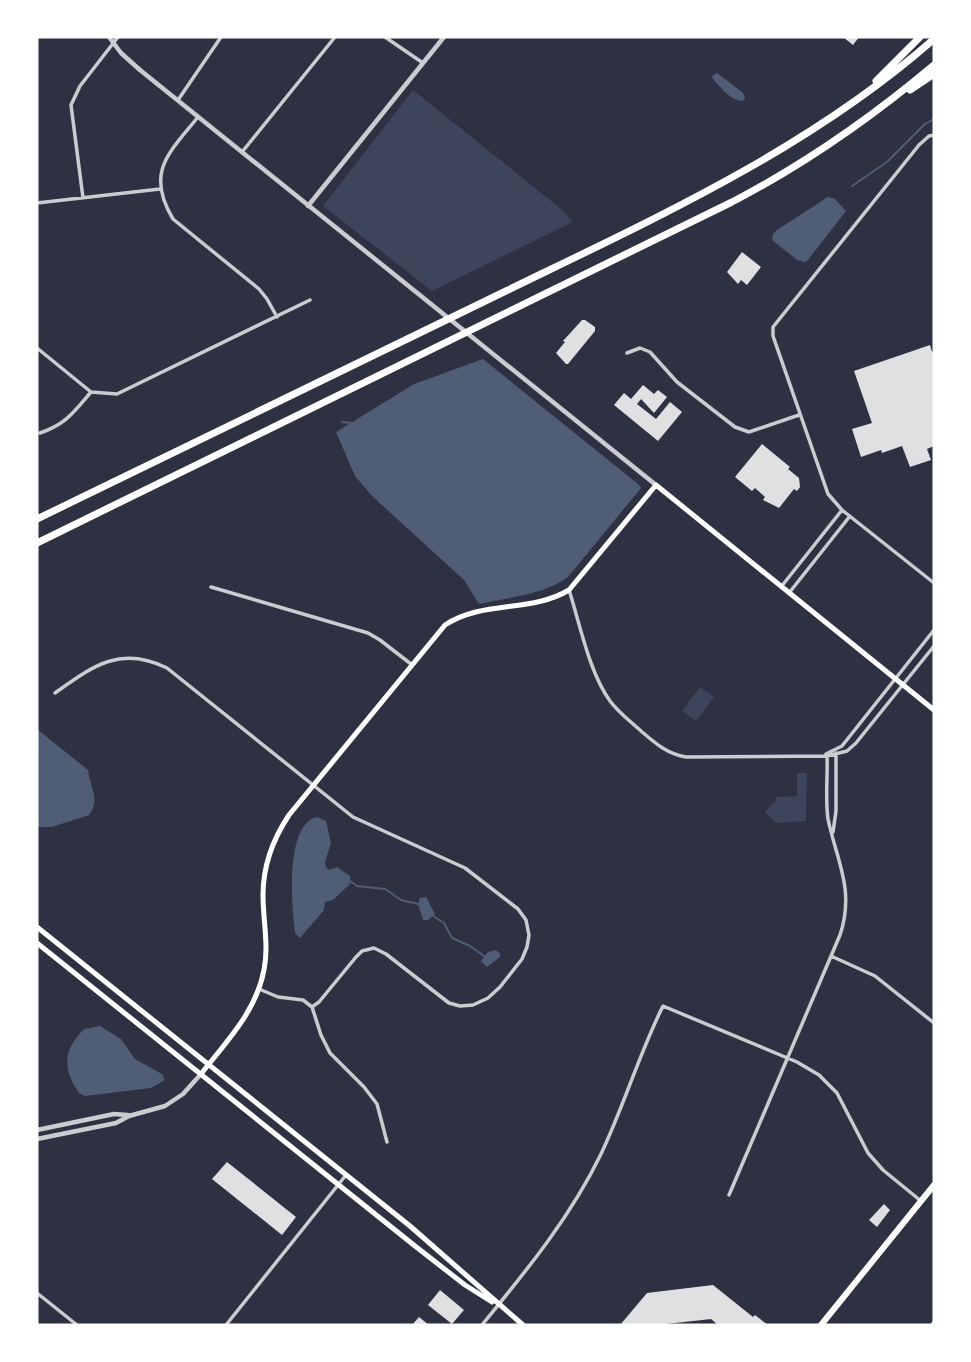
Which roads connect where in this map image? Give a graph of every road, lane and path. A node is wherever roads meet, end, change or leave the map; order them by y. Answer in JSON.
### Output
{"nodes":[{"id":1,"x":109,"y":37,"type":"edge"},
{"id":2,"x":118,"y":37,"type":"edge"},
{"id":3,"x":221,"y":37,"type":"edge"},
{"id":4,"x":335,"y":37,"type":"edge"},
{"id":5,"x":385,"y":37,"type":"edge"},
{"id":6,"x":444,"y":37,"type":"edge"},
{"id":7,"x":920,"y":37,"type":"edge"},
{"id":8,"x":934,"y":39,"type":"edge"},
{"id":9,"x":113,"y":43,"type":"junction"},
{"id":10,"x":423,"y":63,"type":"junction"},
{"id":11,"x":934,"y":65,"type":"edge"},
{"id":12,"x":934,"y":74,"type":"edge"},
{"id":13,"x":177,"y":100,"type":"junction"},
{"id":14,"x":847,"y":107,"type":"junction"},
{"id":15,"x":198,"y":117,"type":"junction"},
{"id":16,"x":852,"y":130,"type":"junction"},
{"id":17,"x":934,"y":135,"type":"edge"},
{"id":18,"x":242,"y":152,"type":"junction"},
{"id":19,"x":160,"y":189,"type":"junction"},
{"id":20,"x":83,"y":198,"type":"junction"},
{"id":21,"x":37,"y":202,"type":"edge"},
{"id":22,"x":309,"y":206,"type":"junction"},
{"id":23,"x":310,"y":300,"type":"dead end"},
{"id":24,"x":277,"y":317,"type":"junction"},
{"id":25,"x":37,"y":348,"type":"edge"},
{"id":26,"x":627,"y":353,"type":"dead end"},
{"id":27,"x":91,"y":392,"type":"junction"},
{"id":28,"x":799,"y":415,"type":"junction"},
{"id":29,"x":40,"y":433,"type":"dead end"},
{"id":30,"x":656,"y":485,"type":"junction"},
{"id":31,"x":842,"y":510,"type":"junction"},
{"id":32,"x":850,"y":516,"type":"junction"},
{"id":33,"x":37,"y":519,"type":"edge"},
{"id":34,"x":37,"y":543,"type":"edge"},
{"id":35,"x":934,"y":583,"type":"edge"},
{"id":36,"x":211,"y":587,"type":"dead end"},
{"id":37,"x":781,"y":587,"type":"junction"},
{"id":38,"x":569,"y":590,"type":"junction"},
{"id":39,"x":789,"y":593,"type":"junction"},
{"id":40,"x":934,"y":630,"type":"edge"},
{"id":41,"x":934,"y":646,"type":"edge"},
{"id":42,"x":411,"y":664,"type":"junction"},
{"id":43,"x":895,"y":678,"type":"junction"},
{"id":44,"x":902,"y":684,"type":"junction"},
{"id":45,"x":55,"y":693,"type":"dead end"},
{"id":46,"x":934,"y":710,"type":"edge"},
{"id":47,"x":836,"y":753,"type":"junction"},
{"id":48,"x":827,"y":755,"type":"junction"},
{"id":49,"x":313,"y":784,"type":"junction"},
{"id":50,"x":832,"y":834,"type":"junction"},
{"id":51,"x":37,"y":928,"type":"edge"},
{"id":52,"x":37,"y":943,"type":"edge"},
{"id":53,"x":831,"y":956,"type":"junction"},
{"id":54,"x":259,"y":989,"type":"junction"},
{"id":55,"x":312,"y":1007,"type":"junction"},
{"id":56,"x":934,"y":1024,"type":"edge"},
{"id":57,"x":788,"y":1058,"type":"junction"},
{"id":58,"x":209,"y":1065,"type":"junction"},
{"id":59,"x":201,"y":1074,"type":"junction"},
{"id":60,"x":129,"y":1116,"type":"junction"},
{"id":61,"x":37,"y":1130,"type":"edge"},
{"id":62,"x":37,"y":1139,"type":"edge"},
{"id":63,"x":387,"y":1142,"type":"dead end"},
{"id":64,"x":346,"y":1175,"type":"junction"},
{"id":65,"x":338,"y":1184,"type":"junction"},
{"id":66,"x":934,"y":1185,"type":"edge"},
{"id":67,"x":729,"y":1195,"type":"dead end"},
{"id":68,"x":921,"y":1201,"type":"junction"},
{"id":69,"x":37,"y":1293,"type":"edge"},
{"id":70,"x":498,"y":1305,"type":"junction"},
{"id":71,"x":77,"y":1325,"type":"edge"},
{"id":72,"x":226,"y":1325,"type":"edge"},
{"id":73,"x":482,"y":1325,"type":"edge"},
{"id":74,"x":523,"y":1325,"type":"edge"},
{"id":75,"x":821,"y":1325,"type":"edge"}],
"edges":[{"from":1,"to":9,"type":"street"},
{"from":2,"to":9,"type":"street"},
{"from":3,"to":13,"type":"street"},
{"from":4,"to":18,"type":"street"},
{"from":5,"to":10,"type":"street"},
{"from":6,"to":10,"type":"street"},
{"from":7,"to":14,"type":"highway"},
{"from":8,"to":14,"type":"highway"},
{"from":9,"to":13,"type":"street"},
{"from":9,"to":20,"type":"street"},
{"from":10,"to":22,"type":"street"},
{"from":11,"to":16,"type":"highway"},
{"from":12,"to":16,"type":"highway"},
{"from":13,"to":15,"type":"street"},
{"from":14,"to":33,"type":"highway"},
{"from":15,"to":18,"type":"street"},
{"from":15,"to":19,"type":"street"},
{"from":16,"to":34,"type":"highway"},
{"from":17,"to":28,"type":"street"},
{"from":18,"to":22,"type":"street"},
{"from":19,"to":20,"type":"street"},
{"from":19,"to":24,"type":"street"},
{"from":20,"to":21,"type":"street"},
{"from":22,"to":30,"type":"street"},
{"from":23,"to":24,"type":"street"},
{"from":24,"to":27,"type":"street"},
{"from":25,"to":27,"type":"street"},
{"from":26,"to":28,"type":"street"},
{"from":27,"to":29,"type":"street"},
{"from":28,"to":31,"type":"street"},
{"from":30,"to":37,"type":"main road"},
{"from":30,"to":38,"type":"main road"},
{"from":31,"to":32,"type":"street"},
{"from":31,"to":37,"type":"street"},
{"from":32,"to":35,"type":"street"},
{"from":32,"to":39,"type":"street"},
{"from":36,"to":42,"type":"street"},
{"from":37,"to":39,"type":"main road"},
{"from":38,"to":42,"type":"main road"},
{"from":38,"to":48,"type":"street"},
{"from":39,"to":43,"type":"main road"},
{"from":40,"to":43,"type":"street"},
{"from":41,"to":44,"type":"street"},
{"from":42,"to":49,"type":"main road"},
{"from":43,"to":44,"type":"main road"},
{"from":43,"to":47,"type":"street"},
{"from":44,"to":46,"type":"main road"},
{"from":44,"to":47,"type":"street"},
{"from":45,"to":49,"type":"street"},
{"from":47,"to":48,"type":"street"},
{"from":47,"to":50,"type":"street"},
{"from":48,"to":50,"type":"street"},
{"from":49,"to":54,"type":"main road"},
{"from":49,"to":55,"type":"street"},
{"from":50,"to":53,"type":"street"},
{"from":51,"to":58,"type":"main road"},
{"from":52,"to":59,"type":"main road"},
{"from":53,"to":56,"type":"street"},
{"from":53,"to":57,"type":"street"},
{"from":54,"to":55,"type":"street"},
{"from":54,"to":58,"type":"main road"},
{"from":55,"to":63,"type":"street"},
{"from":57,"to":67,"type":"street"},
{"from":57,"to":68,"type":"street"},
{"from":57,"to":70,"type":"street"},
{"from":58,"to":59,"type":"main road"},
{"from":58,"to":64,"type":"main road"},
{"from":59,"to":60,"type":"street"},
{"from":59,"to":65,"type":"main road"},
{"from":60,"to":61,"type":"street"},
{"from":60,"to":62,"type":"street"},
{"from":64,"to":65,"type":"street"},
{"from":64,"to":70,"type":"main road"},
{"from":65,"to":70,"type":"main road"},
{"from":65,"to":72,"type":"street"},
{"from":66,"to":68,"type":"main road"},
{"from":68,"to":75,"type":"main road"},
{"from":69,"to":71,"type":"street"},
{"from":70,"to":73,"type":"street"},
{"from":70,"to":74,"type":"main road"}]}
